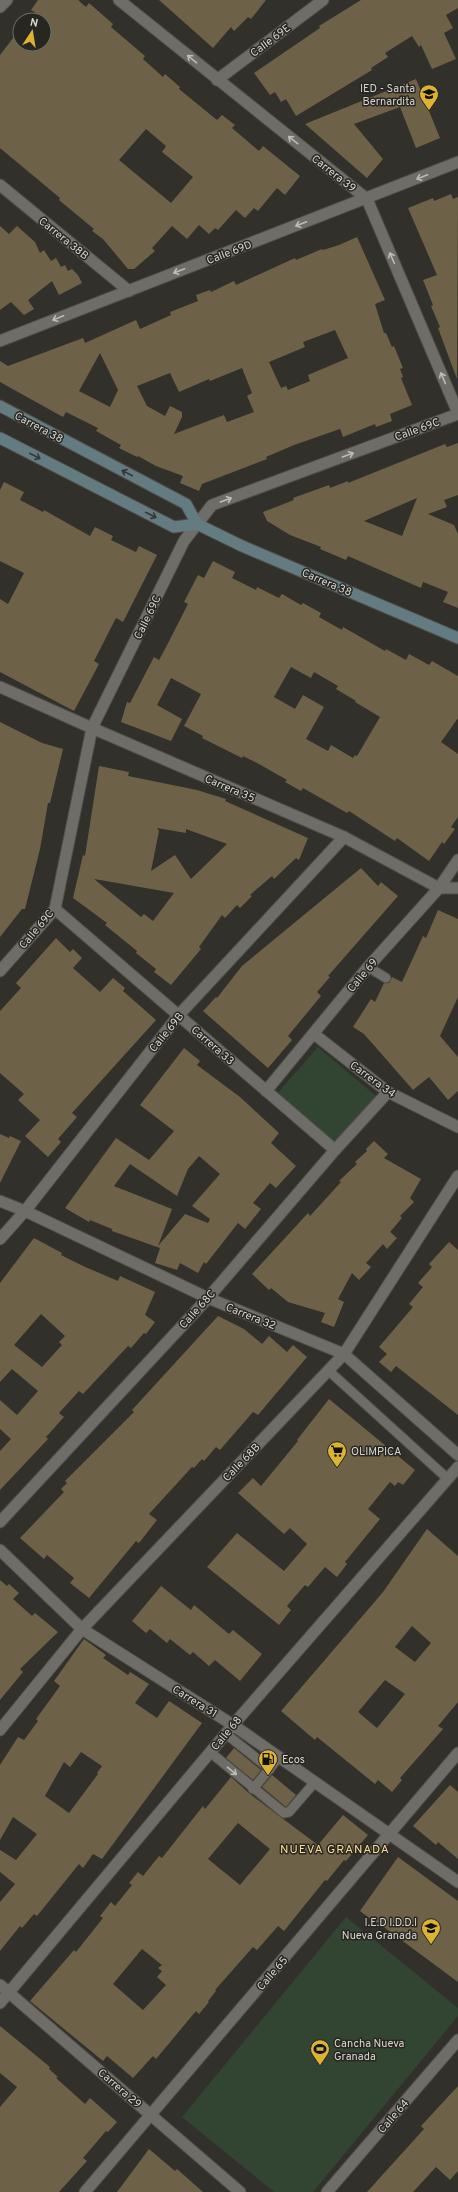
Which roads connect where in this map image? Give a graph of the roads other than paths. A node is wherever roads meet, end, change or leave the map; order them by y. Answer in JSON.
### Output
{"nodes":[{"id":1,"x":6,"y":0,"type":"edge"},
{"id":2,"x":119,"y":0,"type":"edge"},
{"id":3,"x":323,"y":0,"type":"edge"},
{"id":4,"x":0,"y":8,"type":"edge"},
{"id":5,"x":216,"y":80,"type":"junction"},
{"id":6,"x":458,"y":162,"type":"edge"},
{"id":7,"x":0,"y":185,"type":"edge"},
{"id":8,"x":367,"y":198,"type":"junction"},
{"id":9,"x":128,"y":290,"type":"junction"},
{"id":10,"x":0,"y":341,"type":"edge"},
{"id":11,"x":0,"y":406,"type":"edge"},
{"id":12,"x":458,"y":414,"type":"edge"},
{"id":13,"x":0,"y":438,"type":"edge"},
{"id":14,"x":197,"y":524,"type":"junction"},
{"id":15,"x":458,"y":638,"type":"edge"},
{"id":16,"x":0,"y":686,"type":"edge"},
{"id":17,"x":92,"y":728,"type":"junction"},
{"id":18,"x":344,"y":836,"type":"junction"},
{"id":19,"x":458,"y":860,"type":"edge"},
{"id":20,"x":439,"y":888,"type":"junction"},
{"id":21,"x":458,"y":888,"type":"edge"},
{"id":22,"x":55,"y":909,"type":"junction"},
{"id":23,"x":368,"y":967,"type":"junction"},
{"id":24,"x":0,"y":971,"type":"edge"},
{"id":25,"x":386,"y":978,"type":"dead end"},
{"id":26,"x":178,"y":1016,"type":"junction"},
{"id":27,"x":314,"y":1034,"type":"junction"},
{"id":28,"x":266,"y":1091,"type":"junction"},
{"id":29,"x":388,"y":1092,"type":"junction"},
{"id":30,"x":458,"y":1127,"type":"edge"},
{"id":31,"x":335,"y":1150,"type":"junction"},
{"id":32,"x":458,"y":1176,"type":"edge"},
{"id":33,"x":0,"y":1202,"type":"edge"},
{"id":34,"x":25,"y":1211,"type":"junction"},
{"id":35,"x":0,"y":1239,"type":"edge"},
{"id":36,"x":208,"y":1298,"type":"junction"},
{"id":37,"x":344,"y":1354,"type":"junction"},
{"id":38,"x":329,"y":1371,"type":"junction"},
{"id":39,"x":458,"y":1455,"type":"edge"},
{"id":40,"x":458,"y":1467,"type":"edge"},
{"id":41,"x":448,"y":1479,"type":"junction"},
{"id":42,"x":0,"y":1522,"type":"edge"},
{"id":43,"x":0,"y":1550,"type":"edge"},
{"id":44,"x":82,"y":1629,"type":"junction"},
{"id":45,"x":233,"y":1725,"type":"junction"},
{"id":46,"x":0,"y":1730,"type":"edge"},
{"id":47,"x":226,"y":1734,"type":"junction"},
{"id":48,"x":210,"y":1752,"type":"junction"},
{"id":49,"x":458,"y":1753,"type":"edge"},
{"id":50,"x":279,"y":1757,"type":"junction"},
{"id":51,"x":270,"y":1769,"type":"junction"},
{"id":52,"x":315,"y":1782,"type":"junction"},
{"id":53,"x":253,"y":1789,"type":"junction"},
{"id":54,"x":389,"y":1835,"type":"junction"},
{"id":55,"x":458,"y":1882,"type":"edge"},
{"id":56,"x":0,"y":1985,"type":"edge"},
{"id":57,"x":9,"y":1992,"type":"junction"},
{"id":58,"x":0,"y":2003,"type":"edge"},
{"id":59,"x":458,"y":2040,"type":"edge"},
{"id":60,"x":151,"y":2114,"type":"junction"},
{"id":61,"x":85,"y":2192,"type":"edge"},
{"id":62,"x":240,"y":2192,"type":"edge"},
{"id":63,"x":327,"y":2192,"type":"edge"}],
"edges":[{"from":1,"to":4,"type":"street"},
{"from":5,"to":2,"type":"street","name":"Carrera 39","one_way":true},
{"from":3,"to":5,"type":"street","name":"Calle 69E"},
{"from":8,"to":5,"type":"street","name":"Carrera 39","one_way":true},
{"from":6,"to":8,"type":"street","name":"Calle 69D","one_way":true},
{"from":7,"to":9,"type":"street","name":"Carrera 38B"},
{"from":8,"to":9,"type":"street","name":"Calle 69D","one_way":true},
{"from":12,"to":8,"type":"street","name":"Carrera 39","one_way":true},
{"from":9,"to":10,"type":"street","name":"Calle 69D","one_way":true},
{"from":14,"to":11,"type":"main road","name":"Carrera 38","one_way":true},
{"from":14,"to":12,"type":"street","name":"Calle 69C","one_way":true},
{"from":13,"to":14,"type":"main road","one_way":true},
{"from":14,"to":15,"type":"main road","name":"Carrera 38"},
{"from":14,"to":17,"type":"street","name":"Calle 69C"},
{"from":16,"to":17,"type":"street","name":"Carrera 35"},
{"from":17,"to":18,"type":"street","name":"Carrera 35"},
{"from":17,"to":22,"type":"street","name":"Calle 69C"},
{"from":18,"to":20,"type":"street","name":"Carrera 35"},
{"from":18,"to":26,"type":"street","name":"Calle 69B"},
{"from":19,"to":20,"type":"street","name":"Calle 69"},
{"from":20,"to":21,"type":"street","name":"Carrera 35"},
{"from":20,"to":23,"type":"street","name":"Calle 69"},
{"from":22,"to":24,"type":"street","name":"Calle 69C"},
{"from":22,"to":26,"type":"street","name":"Carrera 33"},
{"from":23,"to":25,"type":"lane"},
{"from":23,"to":27,"type":"street","name":"Calle 69"},
{"from":26,"to":28,"type":"street","name":"Carrera 33"},
{"from":26,"to":34,"type":"street","name":"Calle 69B"},
{"from":27,"to":28,"type":"street","name":"Calle 69"},
{"from":27,"to":29,"type":"street","name":"Carrera 34"},
{"from":28,"to":31,"type":"street","name":"Carrera 33"},
{"from":29,"to":30,"type":"street","name":"Carrera 34"},
{"from":29,"to":31,"type":"street","name":"Calle 68C"},
{"from":31,"to":36,"type":"street","name":"Calle 68C"},
{"from":32,"to":37,"type":"street","name":"Calle 68B"},
{"from":33,"to":34,"type":"street","name":"Carrera 32"},
{"from":34,"to":35,"type":"street","name":"Calle 69B"},
{"from":34,"to":36,"type":"street","name":"Carrera 32"},
{"from":36,"to":37,"type":"street","name":"Carrera 32"},
{"from":36,"to":42,"type":"street","name":"Calle 68C"},
{"from":37,"to":38,"type":"street","name":"Calle 68B"},
{"from":37,"to":39,"type":"street","name":"Carrera 32"},
{"from":38,"to":41,"type":"lane"},
{"from":38,"to":44,"type":"street","name":"Calle 68B"},
{"from":40,"to":41,"type":"street","name":"Calle 68"},
{"from":41,"to":45,"type":"street","name":"Calle 68"},
{"from":43,"to":44,"type":"street","name":"Carrera 31"},
{"from":44,"to":45,"type":"street","name":"Carrera 31"},
{"from":44,"to":46,"type":"street","name":"Calle 68B"},
{"from":45,"to":47,"type":"street","name":"Calle 68"},
{"from":45,"to":50,"type":"street","name":"Carrera 31"},
{"from":47,"to":48,"type":"street","name":"Calle 68"},
{"from":47,"to":51,"type":"lane"},
{"from":48,"to":53,"type":"lane","one_way":true},
{"from":48,"to":57,"type":"street","name":"Calle 68"},
{"from":49,"to":54,"type":"street","name":"Calle 65"},
{"from":50,"to":51,"type":"lane"},
{"from":50,"to":52,"type":"street","name":"Carrera 31"},
{"from":51,"to":53,"type":"lane"},
{"from":52,"to":53,"type":"lane"},
{"from":52,"to":54,"type":"street","name":"Carrera 31"},
{"from":54,"to":55,"type":"street","name":"Carrera 31"},
{"from":54,"to":60,"type":"street","name":"Calle 65"},
{"from":56,"to":57,"type":"street","name":"Carrera 29"},
{"from":57,"to":58,"type":"street","name":"Calle 68"},
{"from":57,"to":60,"type":"street","name":"Carrera 29"},
{"from":59,"to":63,"type":"street","name":"Calle 64"},
{"from":60,"to":61,"type":"street","name":"Calle 65"},
{"from":60,"to":62,"type":"street","name":"Carrera 29"}]}
